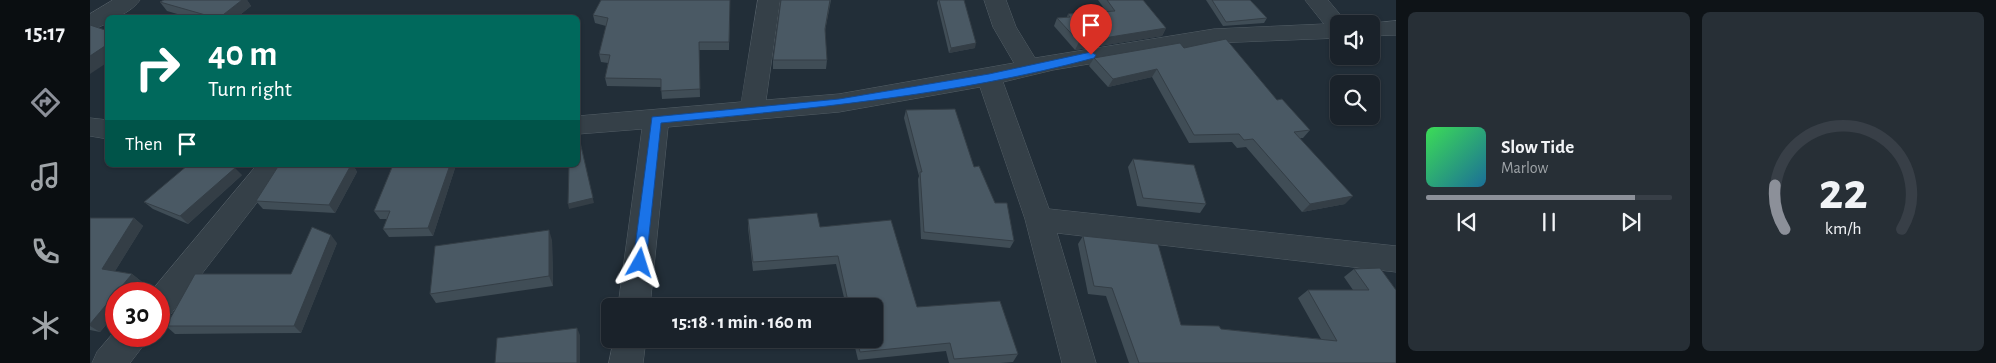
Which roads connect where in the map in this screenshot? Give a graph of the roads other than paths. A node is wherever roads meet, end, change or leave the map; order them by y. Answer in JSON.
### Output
{"nodes":[{"id":1,"x":129,"y":0,"type":"edge"},
{"id":2,"x":769,"y":0,"type":"edge"},
{"id":3,"x":995,"y":0,"type":"edge"},
{"id":4,"x":1316,"y":0,"type":"edge"},
{"id":5,"x":1330,"y":18,"type":"edge"},
{"id":6,"x":90,"y":24,"type":"edge"},
{"id":7,"x":1396,"y":28,"type":"edge"},
{"id":8,"x":1380,"y":29,"type":"edge"},
{"id":9,"x":1330,"y":30,"type":"edge"},
{"id":10,"x":1029,"y":68,"type":"junction"},
{"id":11,"x":989,"y":77,"type":"junction"},
{"id":12,"x":752,"y":112,"type":"junction"},
{"id":13,"x":656,"y":120,"type":"junction"},
{"id":14,"x":580,"y":125,"type":"edge"},
{"id":15,"x":90,"y":127,"type":"edge"},
{"id":16,"x":105,"y":130,"type":"edge"},
{"id":17,"x":272,"y":167,"type":"edge"},
{"id":18,"x":1039,"y":219,"type":"junction"},
{"id":19,"x":1396,"y":258,"type":"edge"},
{"id":20,"x":170,"y":292,"type":"edge"},
{"id":21,"x":635,"y":298,"type":"edge"},
{"id":22,"x":123,"y":347,"type":"edge"},
{"id":23,"x":628,"y":348,"type":"edge"},
{"id":24,"x":109,"y":363,"type":"edge"},
{"id":25,"x":626,"y":363,"type":"edge"},
{"id":26,"x":1079,"y":363,"type":"edge"}],
"edges":[{"from":1,"to":6,"type":"street"},
{"from":2,"to":12,"type":"street"},
{"from":3,"to":10,"type":"street"},
{"from":4,"to":5,"type":"street"},
{"from":7,"to":8,"type":"street"},
{"from":9,"to":10,"type":"street"},
{"from":10,"to":11,"type":"street"},
{"from":11,"to":12,"type":"street"},
{"from":11,"to":18,"type":"street"},
{"from":12,"to":13,"type":"street"},
{"from":13,"to":14,"type":"street"},
{"from":13,"to":21,"type":"street"},
{"from":15,"to":16,"type":"street"},
{"from":17,"to":20,"type":"street"},
{"from":18,"to":19,"type":"street"},
{"from":18,"to":26,"type":"street"},
{"from":22,"to":24,"type":"street"},
{"from":23,"to":25,"type":"street"}]}
